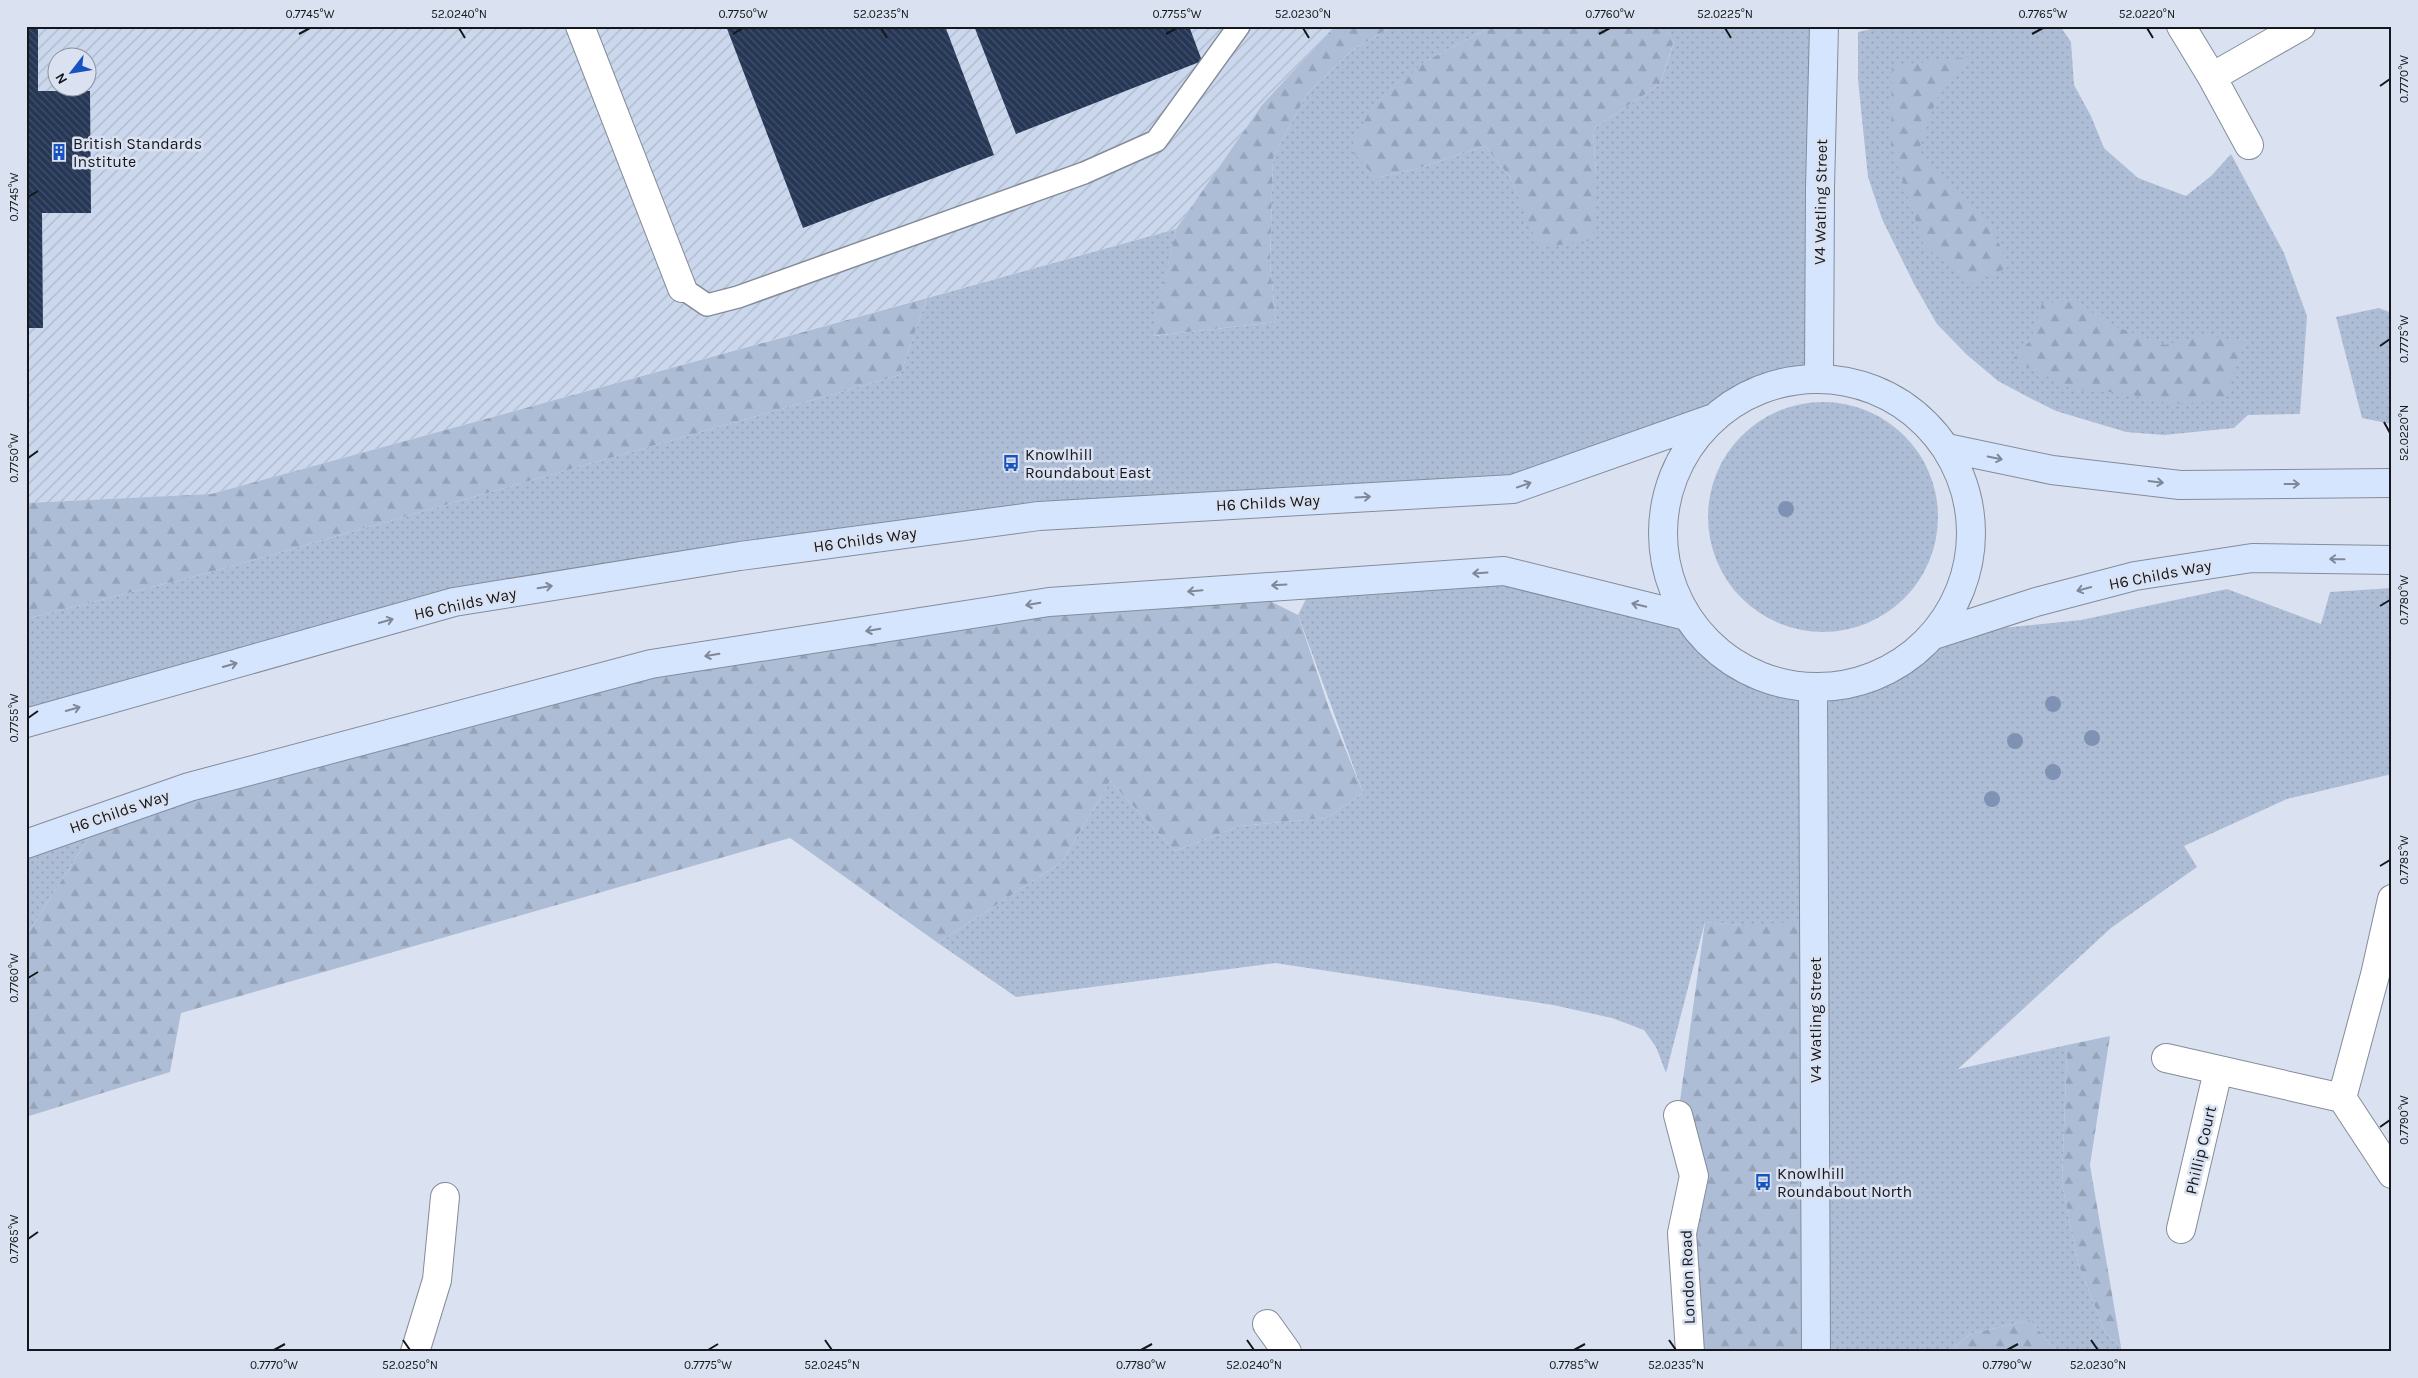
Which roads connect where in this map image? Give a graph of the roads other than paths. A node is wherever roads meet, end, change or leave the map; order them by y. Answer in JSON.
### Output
{"nodes":[{"id":1,"x":580,"y":26,"type":"edge"},
{"id":2,"x":1239,"y":26,"type":"edge"},
{"id":3,"x":1824,"y":26,"type":"edge"},
{"id":4,"x":2181,"y":26,"type":"edge"},
{"id":5,"x":2301,"y":26,"type":"edge"},
{"id":6,"x":2212,"y":77,"type":"junction"},
{"id":7,"x":2249,"y":145,"type":"dead end"},
{"id":8,"x":682,"y":288,"type":"joint"},
{"id":9,"x":1820,"y":377,"type":"junction"},
{"id":10,"x":1711,"y":419,"type":"junction"},
{"id":11,"x":1947,"y":448,"type":"junction"},
{"id":12,"x":2391,"y":483,"type":"edge"},
{"id":13,"x":2389,"y":560,"type":"edge"},
{"id":14,"x":1686,"y":616,"type":"junction"},
{"id":15,"x":1934,"y":635,"type":"junction"},
{"id":16,"x":1813,"y":688,"type":"junction"},
{"id":17,"x":26,"y":723,"type":"edge"},
{"id":18,"x":26,"y":844,"type":"edge"},
{"id":19,"x":2392,"y":899,"type":"edge"},
{"id":20,"x":2383,"y":976,"type":"edge"},
{"id":21,"x":2166,"y":1058,"type":"dead end"},
{"id":22,"x":2218,"y":1072,"type":"junction"},
{"id":23,"x":2342,"y":1098,"type":"junction"},
{"id":24,"x":1678,"y":1114,"type":"dead end"},
{"id":25,"x":2392,"y":1174,"type":"edge"},
{"id":26,"x":445,"y":1197,"type":"dead end"},
{"id":27,"x":2181,"y":1229,"type":"dead end"},
{"id":28,"x":1268,"y":1324,"type":"dead end"},
{"id":29,"x":415,"y":1352,"type":"edge"},
{"id":30,"x":1287,"y":1352,"type":"edge"},
{"id":31,"x":1690,"y":1352,"type":"edge"},
{"id":32,"x":1816,"y":1352,"type":"edge"}],
"edges":[{"from":1,"to":8,"type":"street"},
{"from":2,"to":8,"type":"lane"},
{"from":3,"to":9,"type":"street","name":"V4 Watling Street"},
{"from":4,"to":6,"type":"street"},
{"from":5,"to":6,"type":"street"},
{"from":6,"to":7,"type":"street"},
{"from":9,"to":10,"type":"street"},
{"from":9,"to":11,"type":"street"},
{"from":10,"to":14,"type":"street"},
{"from":17,"to":10,"type":"street","name":"H6 Childs Way","one_way":true},
{"from":11,"to":12,"type":"street","one_way":true},
{"from":11,"to":15,"type":"street"},
{"from":13,"to":15,"type":"street","name":"H6 Childs Way","one_way":true},
{"from":14,"to":16,"type":"street"},
{"from":14,"to":18,"type":"street","name":"H6 Childs Way","one_way":true},
{"from":15,"to":16,"type":"street"},
{"from":16,"to":32,"type":"street","name":"V4 Watling Street"},
{"from":19,"to":20,"type":"street"},
{"from":20,"to":23,"type":"street"},
{"from":21,"to":22,"type":"street"},
{"from":22,"to":23,"type":"street"},
{"from":22,"to":27,"type":"street","name":"Phillip Court"},
{"from":23,"to":25,"type":"street"},
{"from":24,"to":31,"type":"street","name":"London Road"},
{"from":26,"to":29,"type":"street"},
{"from":28,"to":30,"type":"street"}]}
